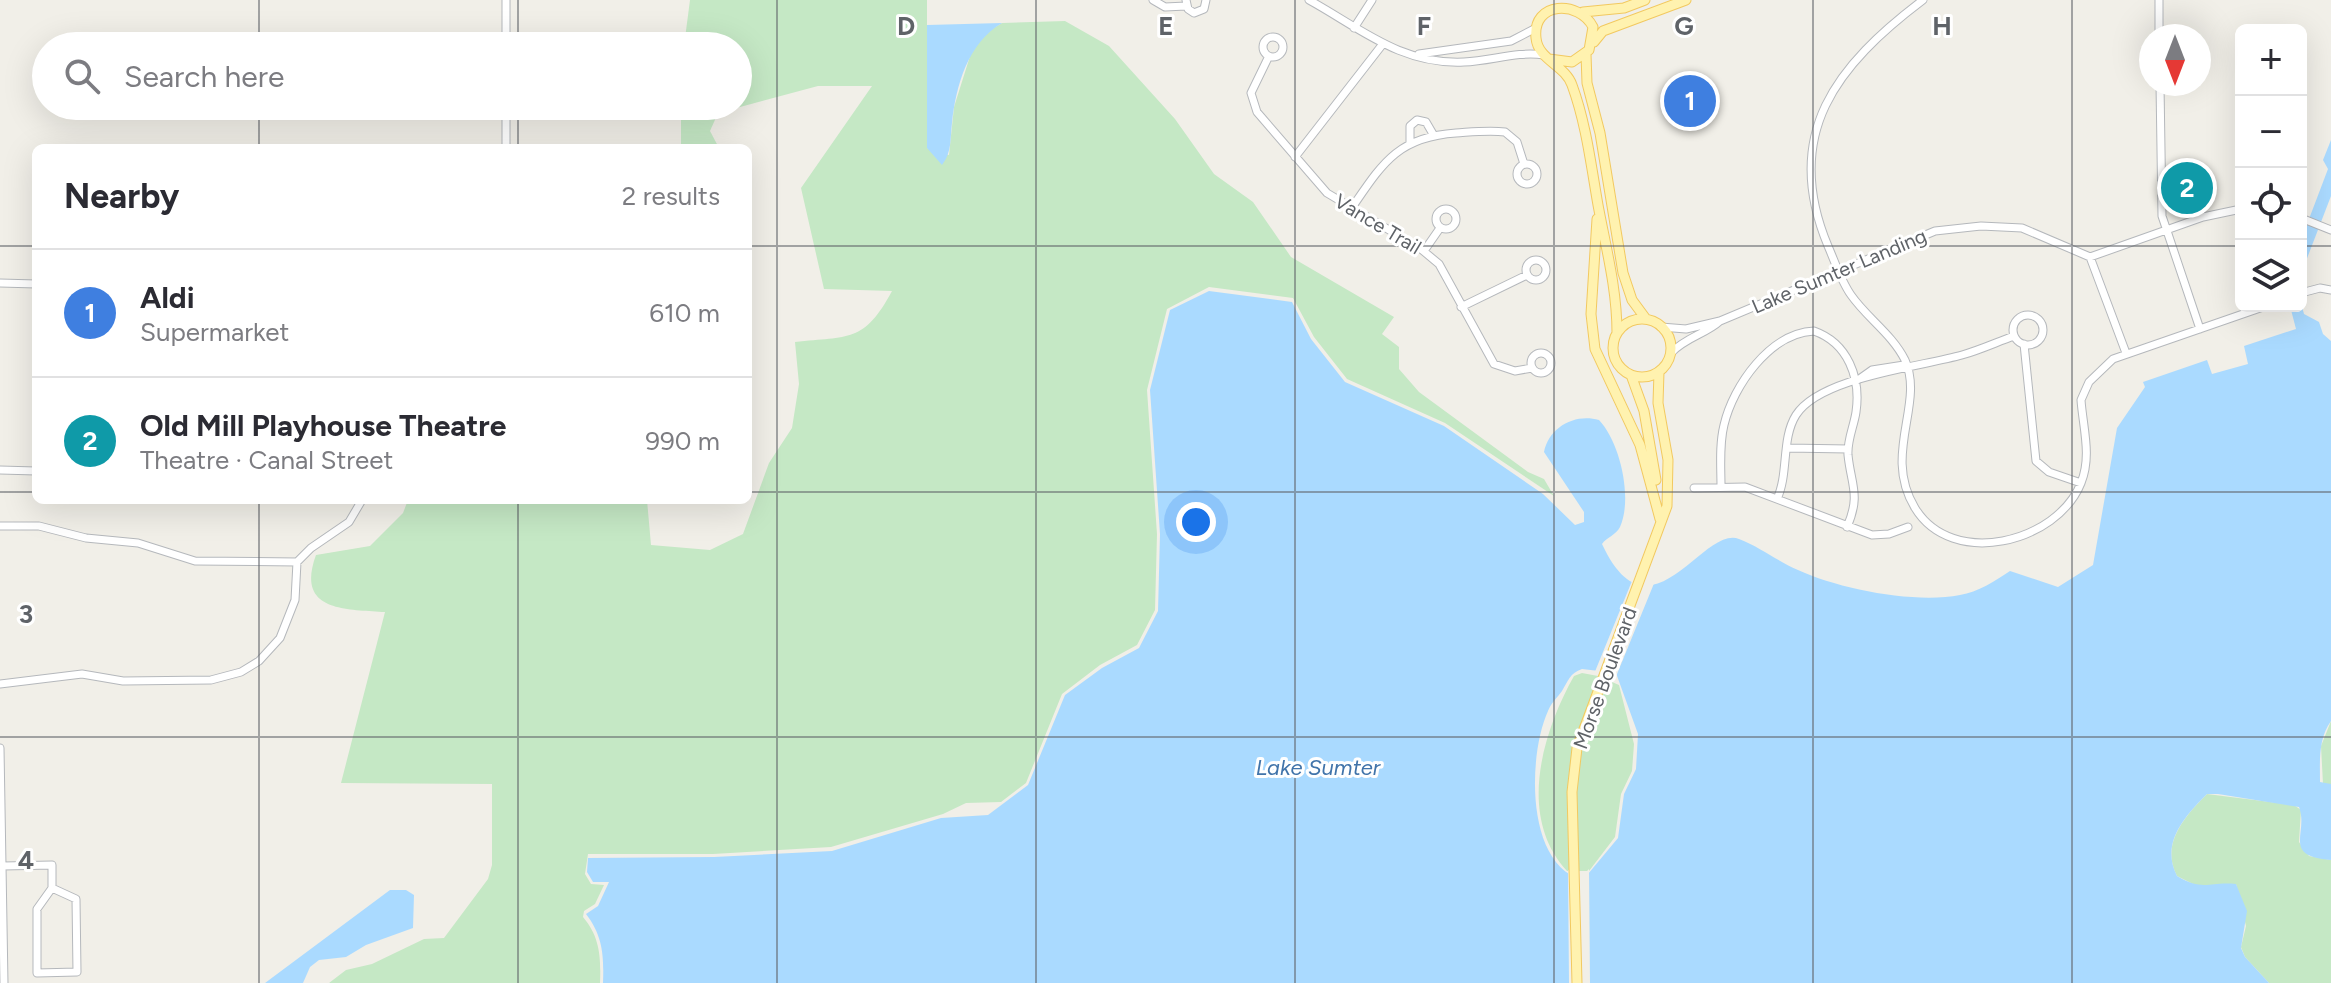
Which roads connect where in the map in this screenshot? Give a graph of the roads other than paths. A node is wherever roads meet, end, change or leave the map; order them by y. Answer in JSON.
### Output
{"nodes":[{"id":1,"x":506,"y":0,"type":"edge"},
{"id":2,"x":1153,"y":0,"type":"edge"},
{"id":3,"x":1206,"y":0,"type":"edge"},
{"id":4,"x":1309,"y":0,"type":"edge"},
{"id":5,"x":1372,"y":0,"type":"edge"},
{"id":6,"x":1544,"y":0,"type":"edge"},
{"id":7,"x":1645,"y":0,"type":"edge"},
{"id":8,"x":1686,"y":0,"type":"edge"},
{"id":9,"x":1923,"y":0,"type":"edge"},
{"id":10,"x":2159,"y":0,"type":"edge"},
{"id":11,"x":1186,"y":3,"type":"edge"},
{"id":12,"x":1569,"y":4,"type":"edge"},
{"id":13,"x":1583,"y":12,"type":"junction"},
{"id":14,"x":1539,"y":23,"type":"junction"},
{"id":15,"x":2159,"y":24,"type":"edge"},
{"id":16,"x":1354,"y":28,"type":"junction"},
{"id":17,"x":506,"y":32,"type":"edge"},
{"id":18,"x":1382,"y":45,"type":"junction"},
{"id":19,"x":1589,"y":49,"type":"junction"},
{"id":20,"x":1406,"y":53,"type":"junction"},
{"id":21,"x":1269,"y":56,"type":"dead end"},
{"id":22,"x":1547,"y":57,"type":"junction"},
{"id":23,"x":2160,"y":96,"type":"edge"},
{"id":24,"x":506,"y":120,"type":"edge"},
{"id":25,"x":1433,"y":134,"type":"junction"},
{"id":26,"x":1410,"y":142,"type":"junction"},
{"id":27,"x":506,"y":144,"type":"edge"},
{"id":28,"x":1295,"y":157,"type":"junction"},
{"id":29,"x":1524,"y":164,"type":"dead end"},
{"id":30,"x":1598,"y":202,"type":"junction"},
{"id":31,"x":1351,"y":209,"type":"junction"},
{"id":32,"x":2235,"y":211,"type":"edge"},
{"id":33,"x":2307,"y":220,"type":"edge"},
{"id":34,"x":1440,"y":228,"type":"dead end"},
{"id":35,"x":2166,"y":229,"type":"junction"},
{"id":36,"x":2331,"y":230,"type":"edge"},
{"id":37,"x":1424,"y":251,"type":"junction"},
{"id":38,"x":2090,"y":257,"type":"junction"},
{"id":39,"x":1839,"y":271,"type":"junction"},
{"id":40,"x":1527,"y":275,"type":"dead end"},
{"id":41,"x":0,"y":283,"type":"edge"},
{"id":42,"x":32,"y":284,"type":"edge"},
{"id":43,"x":2331,"y":290,"type":"edge"},
{"id":44,"x":2307,"y":291,"type":"edge"},
{"id":45,"x":1461,"y":307,"type":"junction"},
{"id":46,"x":2249,"y":312,"type":"edge"},
{"id":47,"x":1646,"y":319,"type":"junction"},
{"id":48,"x":1720,"y":321,"type":"junction"},
{"id":49,"x":1661,"y":327,"type":"junction"},
{"id":50,"x":2200,"y":329,"type":"junction"},
{"id":51,"x":1617,"y":333,"type":"junction"},
{"id":52,"x":2014,"y":336,"type":"junction"},
{"id":53,"x":2024,"y":344,"type":"junction"},
{"id":54,"x":1671,"y":353,"type":"junction"},
{"id":55,"x":2126,"y":353,"type":"junction"},
{"id":56,"x":1907,"y":365,"type":"junction"},
{"id":57,"x":1532,"y":368,"type":"dead end"},
{"id":58,"x":1659,"y":372,"type":"junction"},
{"id":59,"x":1631,"y":375,"type":"junction"},
{"id":60,"x":1855,"y":382,"type":"junction"},
{"id":61,"x":1788,"y":448,"type":"junction"},
{"id":62,"x":1848,"y":449,"type":"junction"},
{"id":63,"x":0,"y":470,"type":"edge"},
{"id":64,"x":32,"y":471,"type":"edge"},
{"id":65,"x":2081,"y":483,"type":"junction"},
{"id":66,"x":1721,"y":487,"type":"junction"},
{"id":67,"x":1694,"y":488,"type":"dead end"},
{"id":68,"x":1777,"y":499,"type":"junction"},
{"id":69,"x":1657,"y":500,"type":"junction"},
{"id":70,"x":360,"y":504,"type":"edge"},
{"id":71,"x":1661,"y":522,"type":"junction"},
{"id":72,"x":0,"y":526,"type":"edge"},
{"id":73,"x":1847,"y":527,"type":"junction"},
{"id":74,"x":1908,"y":527,"type":"dead end"},
{"id":75,"x":297,"y":562,"type":"junction"},
{"id":76,"x":0,"y":684,"type":"edge"},
{"id":77,"x":0,"y":748,"type":"edge"},
{"id":78,"x":2,"y":868,"type":"edge"},
{"id":79,"x":52,"y":888,"type":"junction"},
{"id":80,"x":4,"y":983,"type":"edge"},
{"id":81,"x":1577,"y":983,"type":"edge"}],
"edges":[{"from":1,"to":17,"type":"street"},
{"from":2,"to":11,"type":"street"},
{"from":3,"to":11,"type":"street"},
{"from":4,"to":16,"type":"street"},
{"from":5,"to":16,"type":"street"},
{"from":6,"to":14,"type":"main road"},
{"from":7,"to":13,"type":"main road"},
{"from":8,"to":19,"type":"main road"},
{"from":9,"to":39,"type":"street"},
{"from":10,"to":15,"type":"street"},
{"from":12,"to":13,"type":"main road"},
{"from":12,"to":14,"type":"main road"},
{"from":13,"to":19,"type":"main road"},
{"from":14,"to":20,"type":"street"},
{"from":14,"to":22,"type":"main road"},
{"from":16,"to":18,"type":"street"},
{"from":18,"to":20,"type":"street"},
{"from":18,"to":28,"type":"street"},
{"from":19,"to":22,"type":"main road"},
{"from":19,"to":47,"type":"main road"},
{"from":20,"to":22,"type":"street"},
{"from":21,"to":28,"type":"street","name":"Vance Trail"},
{"from":22,"to":30,"type":"main road","name":"Morse Boulevard"},
{"from":23,"to":35,"type":"street"},
{"from":24,"to":27,"type":"street"},
{"from":25,"to":26,"type":"street"},
{"from":25,"to":26,"type":"street"},
{"from":25,"to":29,"type":"street"},
{"from":26,"to":31,"type":"street"},
{"from":28,"to":31,"type":"street","name":"Vance Trail"},
{"from":30,"to":51,"type":"main road","name":"Morse Boulevard"},
{"from":30,"to":69,"type":"main road","name":"Morse Boulevard"},
{"from":31,"to":37,"type":"street","name":"Vance Trail"},
{"from":32,"to":35,"type":"street"},
{"from":33,"to":36,"type":"street"},
{"from":34,"to":37,"type":"street"},
{"from":35,"to":38,"type":"street"},
{"from":35,"to":50,"type":"street"},
{"from":37,"to":45,"type":"street","name":"Vance Trail"},
{"from":38,"to":39,"type":"street","name":"Lake Sumter Landing"},
{"from":38,"to":55,"type":"street"},
{"from":39,"to":48,"type":"street","name":"Lake Sumter Landing"},
{"from":39,"to":56,"type":"street"},
{"from":40,"to":45,"type":"street"},
{"from":41,"to":42,"type":"street"},
{"from":43,"to":44,"type":"street"},
{"from":45,"to":57,"type":"street","name":"Vance Trail"},
{"from":46,"to":50,"type":"street"},
{"from":47,"to":49,"type":"main road"},
{"from":47,"to":51,"type":"main road"},
{"from":48,"to":49,"type":"street","name":"Lake Sumter Landing"},
{"from":48,"to":54,"type":"street","name":"Lake Sumter Landing"},
{"from":49,"to":54,"type":"main road"},
{"from":50,"to":55,"type":"street"},
{"from":51,"to":59,"type":"main road"},
{"from":52,"to":53,"type":"street"},
{"from":52,"to":53,"type":"street"},
{"from":52,"to":56,"type":"street"},
{"from":53,"to":65,"type":"street"},
{"from":54,"to":58,"type":"main road"},
{"from":55,"to":65,"type":"street"},
{"from":56,"to":60,"type":"street"},
{"from":56,"to":65,"type":"street"},
{"from":58,"to":59,"type":"main road"},
{"from":58,"to":71,"type":"main road","name":"Morse Boulevard"},
{"from":59,"to":69,"type":"main road","name":"Morse Boulevard"},
{"from":60,"to":61,"type":"street"},
{"from":60,"to":62,"type":"street"},
{"from":60,"to":66,"type":"street"},
{"from":61,"to":62,"type":"street"},
{"from":61,"to":68,"type":"street"},
{"from":62,"to":73,"type":"street"},
{"from":63,"to":64,"type":"street"},
{"from":66,"to":67,"type":"street"},
{"from":66,"to":68,"type":"street"},
{"from":68,"to":73,"type":"street"},
{"from":69,"to":71,"type":"main road","name":"Morse Boulevard"},
{"from":70,"to":75,"type":"street"},
{"from":71,"to":81,"type":"main road","name":"Morse Boulevard"},
{"from":72,"to":75,"type":"street"},
{"from":73,"to":74,"type":"street"},
{"from":75,"to":76,"type":"street"},
{"from":77,"to":78,"type":"street"},
{"from":78,"to":79,"type":"street"},
{"from":78,"to":80,"type":"street"},
{"from":79,"to":79,"type":"street"}]}
